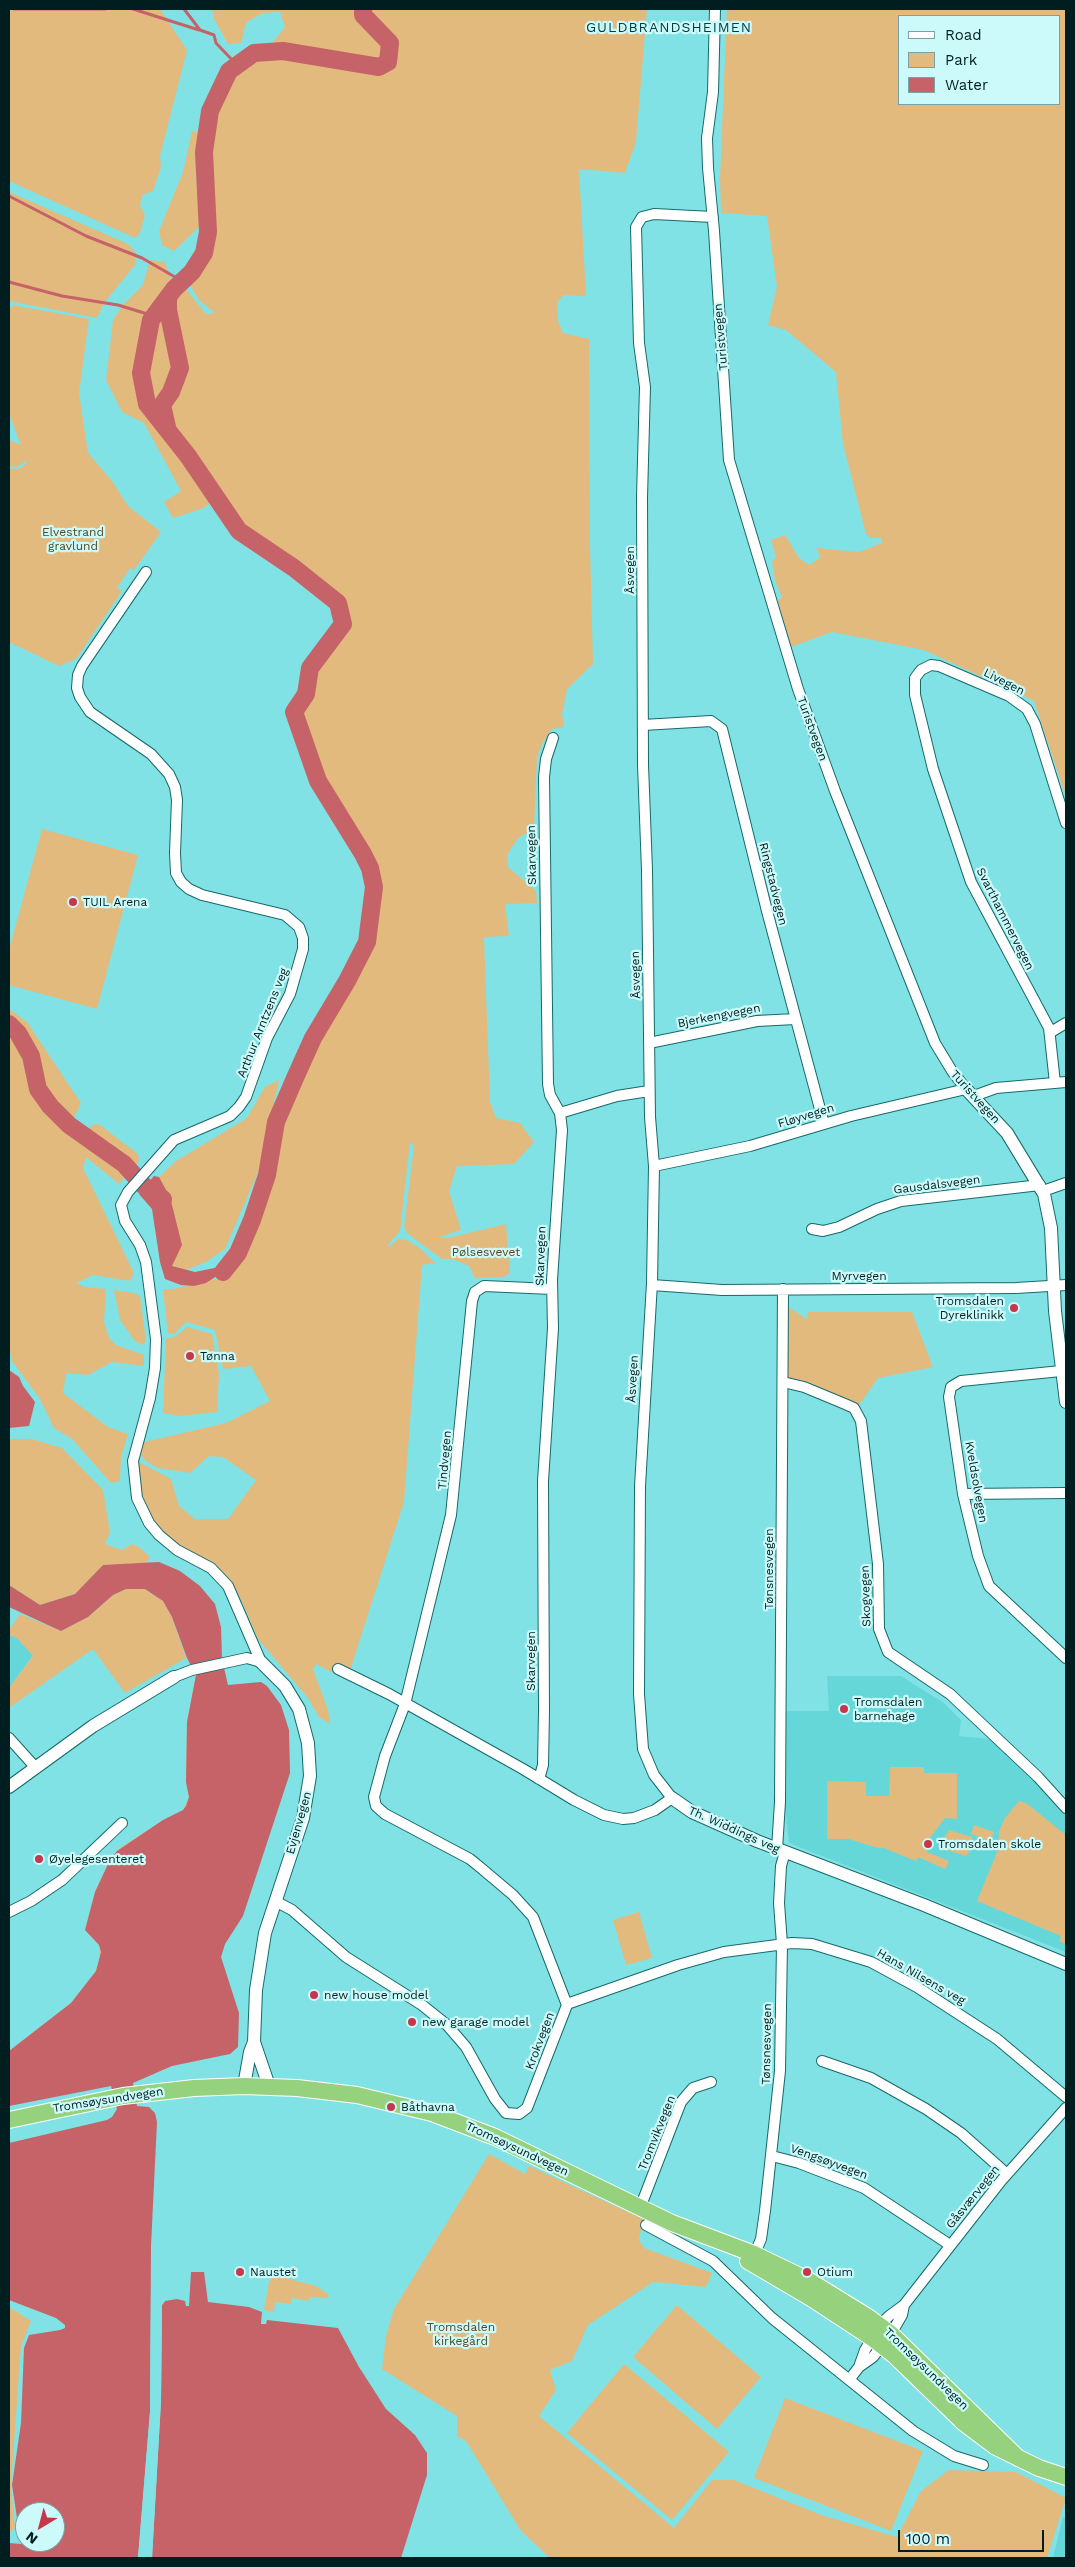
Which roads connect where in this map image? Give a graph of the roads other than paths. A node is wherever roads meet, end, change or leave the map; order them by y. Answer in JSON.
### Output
{"nodes":[{"id":1,"x":715,"y":9,"type":"edge"},
{"id":2,"x":713,"y":217,"type":"junction"},
{"id":3,"x":146,"y":572,"type":"dead end"},
{"id":4,"x":916,"y":676,"type":"joint"},
{"id":5,"x":643,"y":725,"type":"junction"},
{"id":6,"x":553,"y":738,"type":"dead end"},
{"id":7,"x":1066,"y":822,"type":"edge"},
{"id":8,"x":795,"y":1019,"type":"junction"},
{"id":9,"x":1066,"y":1023,"type":"edge"},
{"id":10,"x":1051,"y":1032,"type":"junction"},
{"id":11,"x":649,"y":1043,"type":"junction"},
{"id":12,"x":1066,"y":1082,"type":"edge"},
{"id":13,"x":1055,"y":1083,"type":"junction"},
{"id":14,"x":649,"y":1091,"type":"junction"},
{"id":15,"x":970,"y":1092,"type":"junction"},
{"id":16,"x":560,"y":1113,"type":"junction"},
{"id":17,"x":824,"y":1124,"type":"junction"},
{"id":18,"x":654,"y":1166,"type":"junction"},
{"id":19,"x":1066,"y":1184,"type":"edge"},
{"id":20,"x":1041,"y":1188,"type":"junction"},
{"id":21,"x":812,"y":1229,"type":"dead end"},
{"id":22,"x":652,"y":1285,"type":"junction"},
{"id":23,"x":1066,"y":1285,"type":"edge"},
{"id":24,"x":1053,"y":1286,"type":"junction"},
{"id":25,"x":552,"y":1289,"type":"junction"},
{"id":26,"x":783,"y":1289,"type":"junction"},
{"id":27,"x":1061,"y":1372,"type":"junction"},
{"id":28,"x":783,"y":1382,"type":"junction"},
{"id":29,"x":1066,"y":1402,"type":"edge"},
{"id":30,"x":1066,"y":1493,"type":"edge"},
{"id":31,"x":963,"y":1494,"type":"junction"},
{"id":32,"x":1066,"y":1658,"type":"edge"},
{"id":33,"x":261,"y":1662,"type":"junction"},
{"id":34,"x":338,"y":1669,"type":"dead end"},
{"id":35,"x":174,"y":1677,"type":"joint"},
{"id":36,"x":405,"y":1704,"type":"junction"},
{"id":37,"x":9,"y":1738,"type":"edge"},
{"id":38,"x":36,"y":1768,"type":"junction"},
{"id":39,"x":539,"y":1779,"type":"junction"},
{"id":40,"x":9,"y":1788,"type":"edge"},
{"id":41,"x":672,"y":1798,"type":"junction"},
{"id":42,"x":1066,"y":1808,"type":"edge"},
{"id":43,"x":122,"y":1823,"type":"dead end"},
{"id":44,"x":781,"y":1851,"type":"junction"},
{"id":45,"x":275,"y":1901,"type":"junction"},
{"id":46,"x":9,"y":1912,"type":"edge"},
{"id":47,"x":782,"y":1944,"type":"junction"},
{"id":48,"x":1066,"y":1964,"type":"edge"},
{"id":49,"x":567,"y":2004,"type":"junction"},
{"id":50,"x":254,"y":2042,"type":"junction"},
{"id":51,"x":822,"y":2061,"type":"dead end"},
{"id":52,"x":711,"y":2082,"type":"dead end"},
{"id":53,"x":244,"y":2086,"type":"junction"},
{"id":54,"x":269,"y":2086,"type":"junction"},
{"id":55,"x":1066,"y":2097,"type":"edge"},
{"id":56,"x":1066,"y":2108,"type":"edge"},
{"id":57,"x":9,"y":2120,"type":"edge"},
{"id":58,"x":772,"y":2156,"type":"junction"},
{"id":59,"x":1007,"y":2174,"type":"junction"},
{"id":60,"x":640,"y":2208,"type":"junction"},
{"id":61,"x":646,"y":2225,"type":"dead end"},
{"id":62,"x":950,"y":2245,"type":"junction"},
{"id":63,"x":755,"y":2252,"type":"junction"},
{"id":64,"x":881,"y":2336,"type":"junction"},
{"id":65,"x":849,"y":2380,"type":"junction"},
{"id":66,"x":983,"y":2465,"type":"dead end"},
{"id":67,"x":1066,"y":2477,"type":"edge"}],
"edges":[{"from":1,"to":2,"type":"street","name":"Turistvegen"},
{"from":2,"to":5,"type":"street","name":"Åsvegen"},
{"from":2,"to":15,"type":"street","name":"Turistvegen"},
{"from":3,"to":33,"type":"street","name":"Arthur Arntzens veg"},
{"from":4,"to":7,"type":"street","name":"Livegen"},
{"from":4,"to":10,"type":"street","name":"Svarthammervegen"},
{"from":5,"to":8,"type":"street","name":"Ringstadvegen"},
{"from":5,"to":11,"type":"street","name":"Åsvegen"},
{"from":6,"to":16,"type":"street","name":"Skarvegen"},
{"from":8,"to":11,"type":"street","name":"Bjerkengvegen"},
{"from":8,"to":17,"type":"street","name":"Ringstadvegen"},
{"from":9,"to":10,"type":"street"},
{"from":10,"to":13,"type":"street","name":"Svarthammervegen"},
{"from":11,"to":14,"type":"street","name":"Åsvegen"},
{"from":12,"to":13,"type":"street","name":"Fløyvegen"},
{"from":13,"to":15,"type":"street","name":"Fløyvegen"},
{"from":14,"to":16,"type":"street"},
{"from":14,"to":18,"type":"street","name":"Åsvegen"},
{"from":15,"to":17,"type":"street","name":"Fløyvegen"},
{"from":15,"to":20,"type":"street","name":"Turistvegen"},
{"from":16,"to":25,"type":"street","name":"Skarvegen"},
{"from":17,"to":18,"type":"street","name":"Fløyvegen"},
{"from":18,"to":22,"type":"street","name":"Åsvegen"},
{"from":19,"to":20,"type":"street","name":"Gausdalsvegen"},
{"from":20,"to":21,"type":"street","name":"Gausdalsvegen"},
{"from":20,"to":24,"type":"street","name":"Turistvegen"},
{"from":22,"to":26,"type":"street","name":"Myrvegen"},
{"from":22,"to":41,"type":"street","name":"Åsvegen"},
{"from":23,"to":24,"type":"street","name":"Myrvegen"},
{"from":24,"to":26,"type":"street","name":"Myrvegen"},
{"from":24,"to":27,"type":"street","name":"Turistvegen"},
{"from":25,"to":36,"type":"street","name":"Tindvegen"},
{"from":25,"to":39,"type":"street","name":"Skarvegen"},
{"from":26,"to":28,"type":"street","name":"Tønsnesvegen"},
{"from":27,"to":29,"type":"street","name":"Turistvegen"},
{"from":27,"to":31,"type":"street","name":"Kveldsolvegen"},
{"from":28,"to":42,"type":"street","name":"Skogvegen"},
{"from":28,"to":44,"type":"street","name":"Tønsnesvegen"},
{"from":30,"to":31,"type":"street"},
{"from":31,"to":32,"type":"street","name":"Kveldsolvegen"},
{"from":33,"to":35,"type":"street"},
{"from":33,"to":45,"type":"street","name":"Evjenvegen"},
{"from":34,"to":36,"type":"street"},
{"from":35,"to":38,"type":"street"},
{"from":36,"to":39,"type":"street"},
{"from":36,"to":49,"type":"street","name":"Krokvegen"},
{"from":37,"to":38,"type":"street"},
{"from":38,"to":40,"type":"street"},
{"from":39,"to":41,"type":"street"},
{"from":41,"to":44,"type":"street","name":"Th. Widdings veg"},
{"from":43,"to":46,"type":"street"},
{"from":44,"to":47,"type":"street","name":"Tønsnesvegen"},
{"from":44,"to":48,"type":"street","name":"Th. Widdings veg"},
{"from":45,"to":49,"type":"street","name":"Krokvegen"},
{"from":45,"to":50,"type":"street","name":"Evjenvegen"},
{"from":47,"to":49,"type":"street","name":"Hans Nilsens veg"},
{"from":47,"to":55,"type":"street","name":"Hans Nilsens veg"},
{"from":47,"to":58,"type":"street","name":"Tønsnesvegen"},
{"from":50,"to":53,"type":"street","name":"Evjenvegen"},
{"from":50,"to":54,"type":"street","name":"Evjenvegen"},
{"from":51,"to":59,"type":"street"},
{"from":52,"to":60,"type":"street","name":"Tromvikvegen"},
{"from":53,"to":54,"type":"highway","name":"Tromsøysundvegen"},
{"from":53,"to":57,"type":"highway","name":"Tromsøysundvegen"},
{"from":54,"to":60,"type":"highway","name":"Tromsøysundvegen"},
{"from":56,"to":59,"type":"street","name":"Gåsværvegen"},
{"from":58,"to":62,"type":"street","name":"Vengsøyvegen"},
{"from":58,"to":63,"type":"street","name":"Tønsnesvegen"},
{"from":59,"to":62,"type":"street","name":"Gåsværvegen"},
{"from":60,"to":63,"type":"highway","name":"Tromsøysundvegen"},
{"from":61,"to":65,"type":"street"},
{"from":62,"to":64,"type":"street","name":"Gåsværvegen"},
{"from":63,"to":64,"type":"highway","name":"Tromsøysundvegen"},
{"from":64,"to":65,"type":"street","name":"Gåsværvegen"},
{"from":64,"to":67,"type":"highway","name":"Tromsøysundvegen"},
{"from":65,"to":66,"type":"street"}]}
